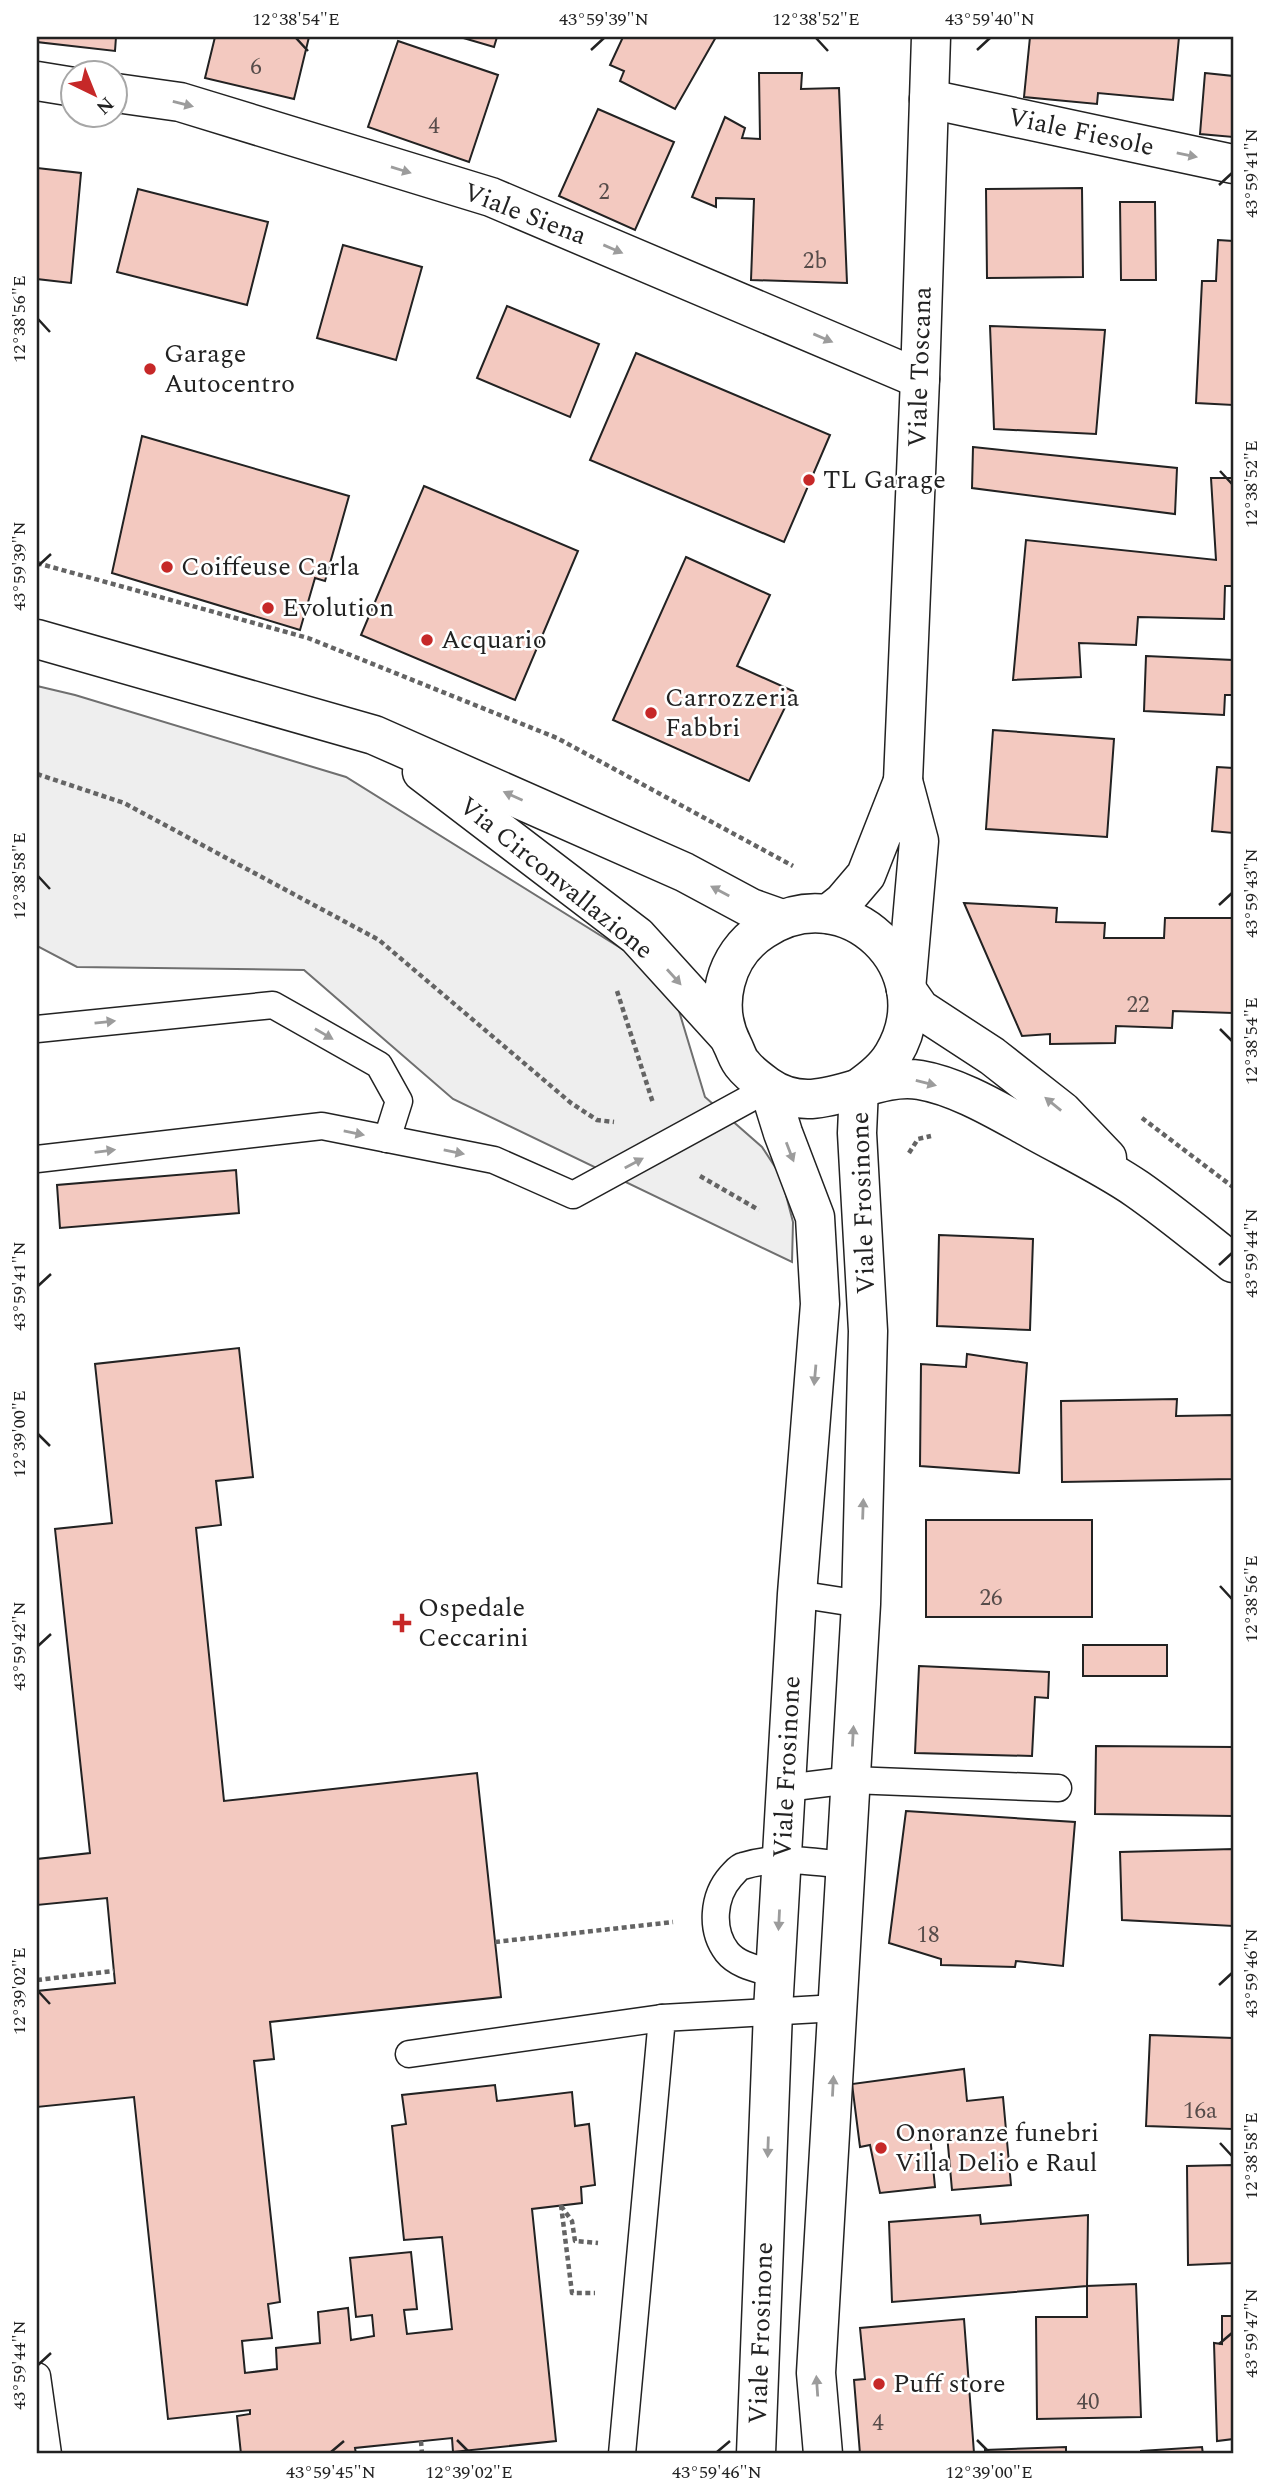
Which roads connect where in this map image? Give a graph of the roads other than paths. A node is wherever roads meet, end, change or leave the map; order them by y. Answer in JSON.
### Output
{"nodes":[{"id":1,"x":931,"y":37,"type":"edge"},
{"id":2,"x":37,"y":81,"type":"edge"},
{"id":3,"x":60,"y":85,"type":"edge"},
{"id":4,"x":130,"y":95,"type":"edge"},
{"id":5,"x":929,"y":99,"type":"junction"},
{"id":6,"x":1233,"y":164,"type":"edge"},
{"id":7,"x":920,"y":379,"type":"junction"},
{"id":8,"x":37,"y":639,"type":"edge"},
{"id":9,"x":373,"y":735,"type":"junction"},
{"id":10,"x":903,"y":781,"type":"junction"},
{"id":11,"x":828,"y":914,"type":"junction"},
{"id":12,"x":782,"y":919,"type":"junction"},
{"id":13,"x":906,"y":989,"type":"junction"},
{"id":14,"x":37,"y":1029,"type":"edge"},
{"id":15,"x":726,"y":1034,"type":"junction"},
{"id":16,"x":769,"y":1088,"type":"junction"},
{"id":17,"x":859,"y":1088,"type":"junction"},
{"id":18,"x":387,"y":1139,"type":"junction"},
{"id":19,"x":37,"y":1159,"type":"edge"},
{"id":20,"x":1135,"y":1188,"type":"junction"},
{"id":21,"x":1233,"y":1263,"type":"edge"},
{"id":22,"x":797,"y":1594,"type":"junction"},
{"id":23,"x":861,"y":1604,"type":"junction"},
{"id":24,"x":850,"y":1780,"type":"junction"},
{"id":25,"x":786,"y":1788,"type":"junction"},
{"id":26,"x":1058,"y":1788,"type":"dead end"},
{"id":27,"x":782,"y":1859,"type":"junction"},
{"id":28,"x":846,"y":1865,"type":"junction"},
{"id":29,"x":774,"y":1993,"type":"junction"},
{"id":30,"x":837,"y":2008,"type":"junction"},
{"id":31,"x":662,"y":2018,"type":"junction"},
{"id":32,"x":409,"y":2054,"type":"dead end"},
{"id":33,"x":37,"y":2376,"type":"edge"},
{"id":34,"x":48,"y":2454,"type":"edge"},
{"id":35,"x":622,"y":2454,"type":"edge"},
{"id":36,"x":756,"y":2454,"type":"edge"},
{"id":37,"x":823,"y":2454,"type":"edge"}],
"edges":[{"from":1,"to":5,"type":"street","name":"Viale Toscana"},
{"from":2,"to":3,"type":"street"},
{"from":4,"to":7,"type":"street","name":"Viale Siena","one_way":true},
{"from":5,"to":6,"type":"street","name":"Viale Fiesole","one_way":true},
{"from":5,"to":7,"type":"street","name":"Viale Toscana"},
{"from":7,"to":10,"type":"street","name":"Viale Toscana"},
{"from":8,"to":9,"type":"street","name":"Via Circonvallazione"},
{"from":12,"to":9,"type":"street","name":"Via Circonvallazione","one_way":true},
{"from":9,"to":15,"type":"street","name":"Via Circonvallazione","one_way":true},
{"from":10,"to":11,"type":"street","name":"Viale Toscana"},
{"from":10,"to":13,"type":"street","name":"Viale Toscana"},
{"from":11,"to":12,"type":"street","name":"Via Circonvallazione"},
{"from":11,"to":13,"type":"street","name":"Via Circonvallazione"},
{"from":12,"to":15,"type":"street","name":"Via Circonvallazione"},
{"from":13,"to":17,"type":"street","name":"Via Circonvallazione"},
{"from":20,"to":13,"type":"street","name":"Via Circonvallazione","one_way":true},
{"from":14,"to":18,"type":"lane","one_way":true},
{"from":15,"to":16,"type":"street","name":"Via Circonvallazione"},
{"from":16,"to":17,"type":"street","name":"Via Circonvallazione"},
{"from":18,"to":16,"type":"lane","one_way":true},
{"from":16,"to":22,"type":"street","name":"Viale Frosinone","one_way":true},
{"from":17,"to":20,"type":"street","name":"Via Circonvallazione","one_way":true},
{"from":23,"to":17,"type":"street","name":"Viale Frosinone","one_way":true},
{"from":19,"to":18,"type":"lane","one_way":true},
{"from":20,"to":21,"type":"street","name":"Via Circonvallazione"},
{"from":22,"to":23,"type":"lane"},
{"from":22,"to":25,"type":"street","name":"Viale Frosinone"},
{"from":24,"to":23,"type":"street","name":"Viale Frosinone","one_way":true},
{"from":24,"to":25,"type":"lane"},
{"from":24,"to":26,"type":"lane"},
{"from":24,"to":28,"type":"street","name":"Viale Frosinone"},
{"from":25,"to":27,"type":"street","name":"Viale Frosinone"},
{"from":27,"to":28,"type":"lane"},
{"from":27,"to":29,"type":"street","name":"Viale Frosinone","one_way":true},
{"from":27,"to":29,"type":"lane"},
{"from":28,"to":30,"type":"street","name":"Viale Frosinone"},
{"from":29,"to":30,"type":"lane"},
{"from":29,"to":31,"type":"lane"},
{"from":29,"to":36,"type":"street","name":"Viale Frosinone","one_way":true},
{"from":37,"to":30,"type":"street","name":"Viale Frosinone","one_way":true},
{"from":31,"to":32,"type":"lane"},
{"from":31,"to":35,"type":"lane"},
{"from":33,"to":34,"type":"lane"}]}
